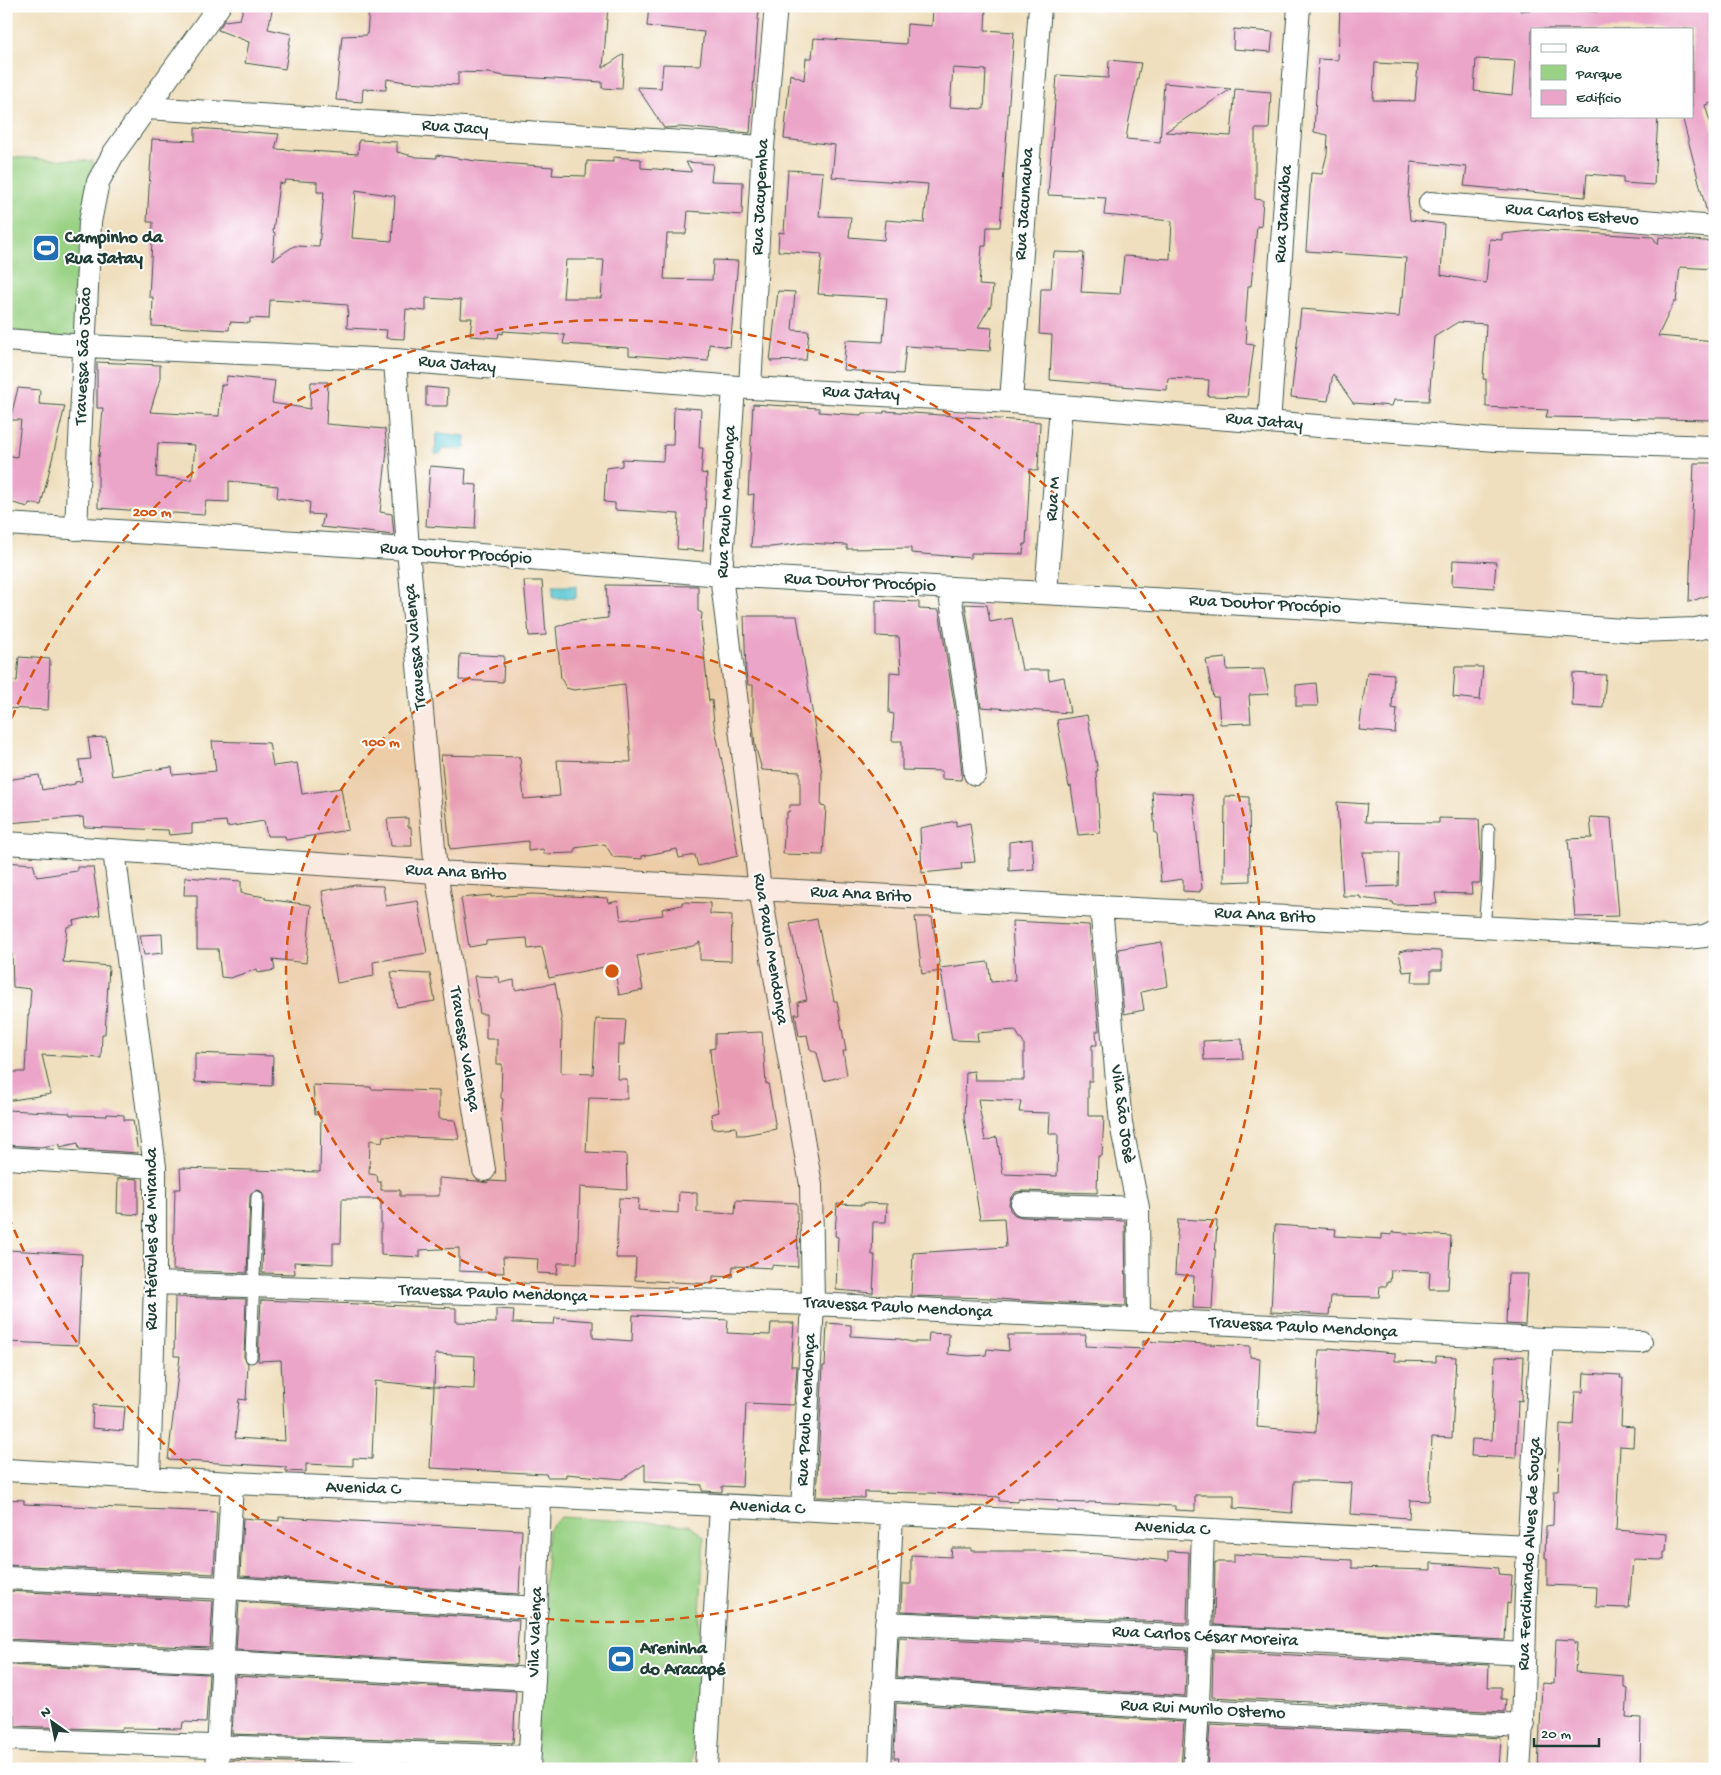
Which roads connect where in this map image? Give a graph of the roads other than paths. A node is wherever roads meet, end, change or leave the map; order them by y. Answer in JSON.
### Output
{"nodes":[{"id":1,"x":219,"y":6,"type":"edge"},
{"id":2,"x":776,"y":6,"type":"edge"},
{"id":3,"x":1040,"y":6,"type":"edge"},
{"id":4,"x":1299,"y":6,"type":"edge"},
{"id":5,"x":147,"y":108,"type":"junction"},
{"id":6,"x":764,"y":147,"type":"junction"},
{"id":7,"x":1430,"y":203,"type":"dead end"},
{"id":8,"x":1715,"y":227,"type":"edge"},
{"id":9,"x":6,"y":340,"type":"edge"},
{"id":10,"x":84,"y":346,"type":"junction"},
{"id":11,"x":395,"y":360,"type":"junction"},
{"id":12,"x":742,"y":388,"type":"junction"},
{"id":13,"x":1011,"y":402,"type":"junction"},
{"id":14,"x":1061,"y":406,"type":"junction"},
{"id":15,"x":1269,"y":423,"type":"junction"},
{"id":16,"x":1715,"y":447,"type":"edge"},
{"id":17,"x":6,"y":524,"type":"edge"},
{"id":18,"x":76,"y":529,"type":"junction"},
{"id":19,"x":408,"y":550,"type":"junction"},
{"id":20,"x":721,"y":575,"type":"junction"},
{"id":21,"x":949,"y":588,"type":"junction"},
{"id":22,"x":1046,"y":592,"type":"junction"},
{"id":23,"x":1715,"y":625,"type":"edge"},
{"id":24,"x":975,"y":774,"type":"dead end"},
{"id":25,"x":1489,"y":830,"type":"dead end"},
{"id":26,"x":6,"y":843,"type":"edge"},
{"id":27,"x":114,"y":851,"type":"junction"},
{"id":28,"x":436,"y":872,"type":"junction"},
{"id":29,"x":760,"y":890,"type":"junction"},
{"id":30,"x":1101,"y":908,"type":"junction"},
{"id":31,"x":1484,"y":928,"type":"junction"},
{"id":32,"x":1715,"y":932,"type":"edge"},
{"id":33,"x":6,"y":1158,"type":"edge"},
{"id":34,"x":155,"y":1167,"type":"junction"},
{"id":35,"x":484,"y":1170,"type":"dead end"},
{"id":36,"x":257,"y":1197,"type":"dead end"},
{"id":37,"x":1022,"y":1204,"type":"dead end"},
{"id":38,"x":1138,"y":1208,"type":"junction"},
{"id":39,"x":155,"y":1283,"type":"junction"},
{"id":40,"x":254,"y":1286,"type":"junction"},
{"id":41,"x":813,"y":1304,"type":"junction"},
{"id":42,"x":1139,"y":1320,"type":"junction"},
{"id":43,"x":1542,"y":1339,"type":"junction"},
{"id":44,"x":1641,"y":1342,"type":"dead end"},
{"id":45,"x":251,"y":1357,"type":"dead end"},
{"id":46,"x":6,"y":1470,"type":"edge"},
{"id":47,"x":148,"y":1479,"type":"junction"},
{"id":48,"x":232,"y":1483,"type":"junction"},
{"id":49,"x":540,"y":1496,"type":"junction"},
{"id":50,"x":721,"y":1506,"type":"junction"},
{"id":51,"x":802,"y":1510,"type":"junction"},
{"id":52,"x":892,"y":1514,"type":"junction"},
{"id":53,"x":1203,"y":1530,"type":"junction"},
{"id":54,"x":1528,"y":1546,"type":"junction"},
{"id":55,"x":6,"y":1578,"type":"edge"},
{"id":56,"x":226,"y":1588,"type":"junction"},
{"id":57,"x":536,"y":1608,"type":"junction"},
{"id":58,"x":886,"y":1623,"type":"junction"},
{"id":59,"x":1199,"y":1637,"type":"junction"},
{"id":60,"x":6,"y":1652,"type":"edge"},
{"id":61,"x":1524,"y":1654,"type":"junction"},
{"id":62,"x":223,"y":1662,"type":"junction"},
{"id":63,"x":534,"y":1679,"type":"junction"},
{"id":64,"x":882,"y":1689,"type":"junction"},
{"id":65,"x":1199,"y":1710,"type":"junction"},
{"id":66,"x":1523,"y":1726,"type":"junction"},
{"id":67,"x":6,"y":1739,"type":"edge"},
{"id":68,"x":218,"y":1747,"type":"junction"},
{"id":69,"x":529,"y":1763,"type":"edge"},
{"id":70,"x":217,"y":1769,"type":"edge"},
{"id":71,"x":706,"y":1769,"type":"edge"},
{"id":72,"x":880,"y":1769,"type":"edge"},
{"id":73,"x":1194,"y":1769,"type":"edge"},
{"id":74,"x":1520,"y":1769,"type":"edge"}],
"edges":[{"from":1,"to":5,"type":"street","name":"Travessa São João"},
{"from":2,"to":6,"type":"street","name":"Rua Jacupemba"},
{"from":3,"to":13,"type":"street","name":"Rua Jacunauba"},
{"from":4,"to":15,"type":"street","name":"Rua Janaúba"},
{"from":5,"to":6,"type":"street","name":"Rua Jacy"},
{"from":5,"to":10,"type":"street","name":"Travessa São João"},
{"from":6,"to":12,"type":"street","name":"Rua Jacupemba"},
{"from":7,"to":8,"type":"street","name":"Rua Carlos Estevo"},
{"from":9,"to":10,"type":"street","name":"Rua Jatay"},
{"from":10,"to":11,"type":"street","name":"Rua Jatay"},
{"from":10,"to":18,"type":"street","name":"Travessa São João"},
{"from":11,"to":12,"type":"street","name":"Rua Jatay"},
{"from":11,"to":19,"type":"street","name":"Travessa Valença"},
{"from":12,"to":13,"type":"street","name":"Rua Jatay"},
{"from":12,"to":20,"type":"street","name":"Rua Paulo Mendonça"},
{"from":13,"to":14,"type":"street","name":"Rua Jatay"},
{"from":14,"to":15,"type":"street","name":"Rua Jatay"},
{"from":14,"to":22,"type":"street","name":"Rua M"},
{"from":15,"to":16,"type":"street","name":"Rua Jatay"},
{"from":17,"to":18,"type":"street","name":"Rua Doutor Procópio"},
{"from":18,"to":19,"type":"street","name":"Rua Doutor Procópio"},
{"from":19,"to":20,"type":"street","name":"Rua Doutor Procópio"},
{"from":19,"to":28,"type":"street","name":"Travessa Valença"},
{"from":20,"to":21,"type":"street","name":"Rua Doutor Procópio"},
{"from":20,"to":29,"type":"street","name":"Rua Paulo Mendonça"},
{"from":21,"to":22,"type":"street","name":"Rua Doutor Procópio"},
{"from":21,"to":24,"type":"street"},
{"from":22,"to":23,"type":"street","name":"Rua Doutor Procópio"},
{"from":25,"to":31,"type":"lane"},
{"from":26,"to":27,"type":"street","name":"Rua Ana Brito"},
{"from":27,"to":28,"type":"street","name":"Rua Ana Brito"},
{"from":27,"to":34,"type":"street","name":"Rua Hércules de Miranda"},
{"from":28,"to":29,"type":"street","name":"Rua Ana Brito"},
{"from":28,"to":35,"type":"street","name":"Travessa Valença"},
{"from":29,"to":30,"type":"street","name":"Rua Ana Brito"},
{"from":29,"to":41,"type":"street","name":"Rua Paulo Mendonça"},
{"from":30,"to":31,"type":"street","name":"Rua Ana Brito"},
{"from":30,"to":38,"type":"street","name":"Vila São Josè"},
{"from":31,"to":32,"type":"street","name":"Rua Ana Brito"},
{"from":33,"to":34,"type":"street"},
{"from":34,"to":39,"type":"street","name":"Rua Hércules de Miranda"},
{"from":36,"to":40,"type":"lane"},
{"from":37,"to":38,"type":"street"},
{"from":38,"to":42,"type":"street","name":"Vila São Josè"},
{"from":39,"to":40,"type":"street","name":"Travessa Paulo Mendonça"},
{"from":39,"to":47,"type":"street","name":"Rua Hércules de Miranda"},
{"from":40,"to":41,"type":"street","name":"Travessa Paulo Mendonça"},
{"from":40,"to":45,"type":"lane"},
{"from":41,"to":42,"type":"street","name":"Travessa Paulo Mendonça"},
{"from":41,"to":51,"type":"street","name":"Rua Paulo Mendonça"},
{"from":42,"to":43,"type":"street","name":"Travessa Paulo Mendonça"},
{"from":43,"to":44,"type":"street","name":"Travessa Paulo Mendonça"},
{"from":43,"to":54,"type":"street","name":"Rua Ferdinando Alves de Souza"},
{"from":46,"to":47,"type":"street","name":"Avenida C"},
{"from":47,"to":48,"type":"street","name":"Avenida C"},
{"from":48,"to":49,"type":"street","name":"Avenida C"},
{"from":48,"to":56,"type":"street"},
{"from":49,"to":50,"type":"street","name":"Avenida C"},
{"from":49,"to":57,"type":"street","name":"Vila Valença"},
{"from":50,"to":51,"type":"street","name":"Avenida C"},
{"from":50,"to":71,"type":"street"},
{"from":51,"to":52,"type":"street","name":"Avenida C"},
{"from":52,"to":53,"type":"street","name":"Avenida C"},
{"from":52,"to":58,"type":"street"},
{"from":53,"to":54,"type":"street","name":"Avenida C"},
{"from":53,"to":59,"type":"street"},
{"from":54,"to":61,"type":"street","name":"Rua Ferdinando Alves de Souza"},
{"from":55,"to":56,"type":"street"},
{"from":56,"to":57,"type":"street"},
{"from":56,"to":62,"type":"street"},
{"from":57,"to":63,"type":"street","name":"Vila Valença"},
{"from":58,"to":59,"type":"street","name":"Rua Carlos César Moreira"},
{"from":58,"to":64,"type":"street"},
{"from":59,"to":61,"type":"street","name":"Rua Carlos César Moreira"},
{"from":59,"to":65,"type":"street"},
{"from":60,"to":62,"type":"street"},
{"from":61,"to":66,"type":"street","name":"Rua Ferdinando Alves de Souza"},
{"from":62,"to":63,"type":"street"},
{"from":62,"to":68,"type":"street"},
{"from":63,"to":69,"type":"street","name":"Vila Valença"},
{"from":64,"to":65,"type":"street","name":"Rua Rui Murilo Osterno"},
{"from":64,"to":72,"type":"street"},
{"from":65,"to":66,"type":"street","name":"Rua Rui Murilo Osterno"},
{"from":65,"to":73,"type":"street"},
{"from":66,"to":74,"type":"street","name":"Rua Ferdinando Alves de Souza"},
{"from":67,"to":68,"type":"street"},
{"from":68,"to":69,"type":"street"},
{"from":68,"to":70,"type":"street"}]}
